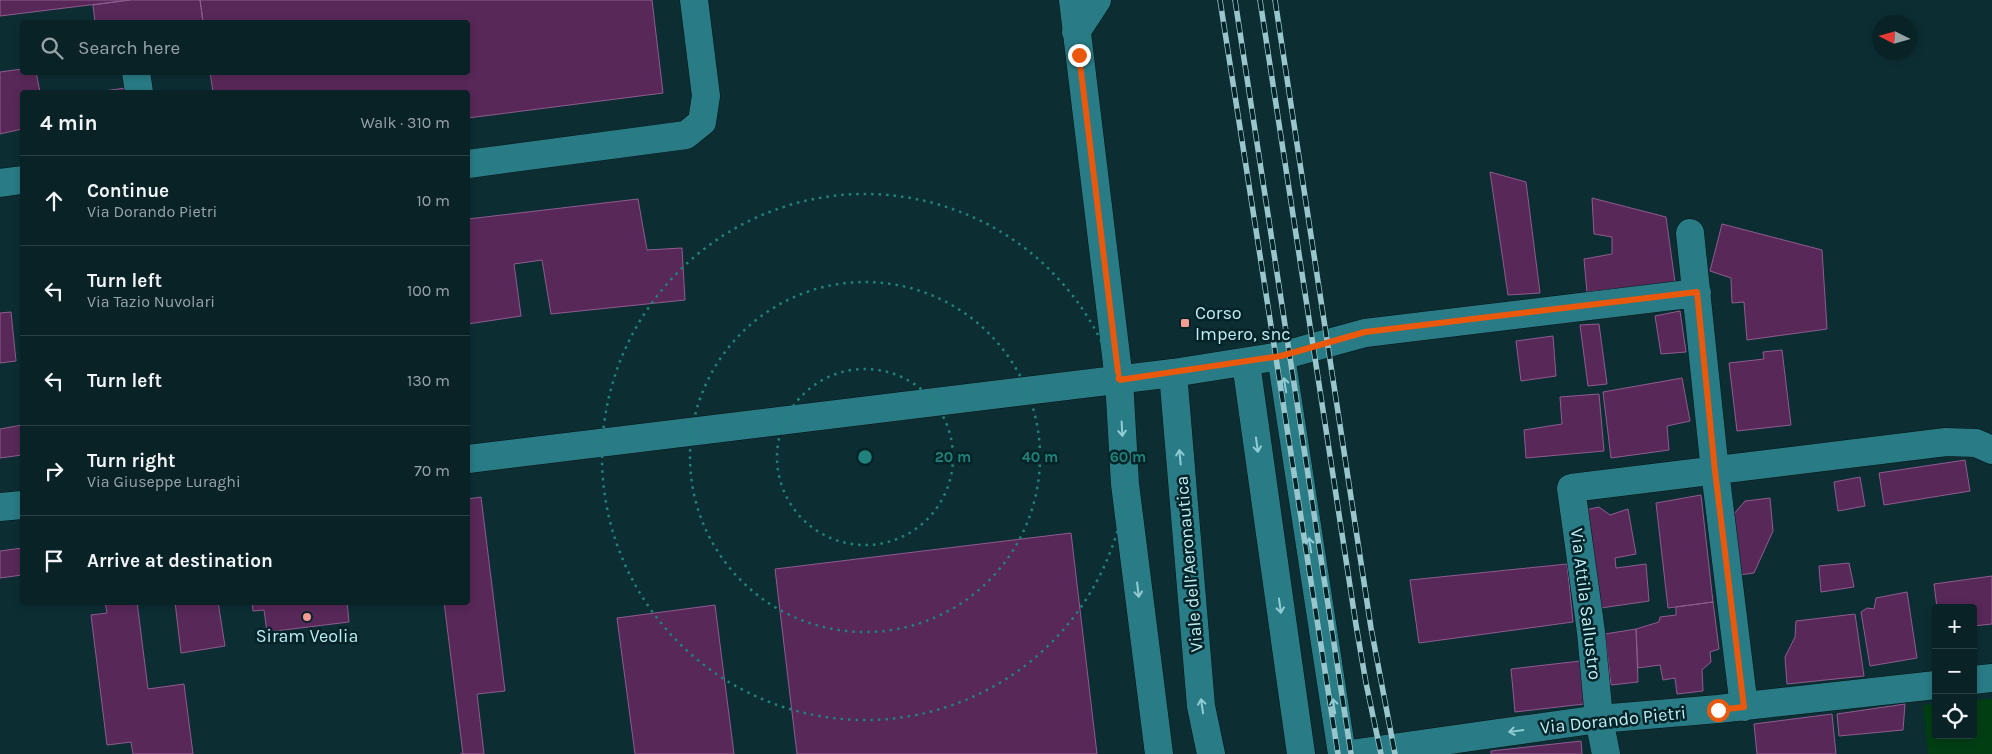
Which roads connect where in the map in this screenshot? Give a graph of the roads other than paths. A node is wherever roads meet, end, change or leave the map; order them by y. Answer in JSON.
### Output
{"nodes":[{"id":1,"x":694,"y":0,"type":"edge"},
{"id":2,"x":1073,"y":0,"type":"edge"},
{"id":3,"x":1098,"y":0,"type":"edge"},
{"id":4,"x":1076,"y":32,"type":"junction"},
{"id":5,"x":136,"y":75,"type":"edge"},
{"id":6,"x":139,"y":90,"type":"edge"},
{"id":7,"x":470,"y":164,"type":"edge"},
{"id":8,"x":20,"y":180,"type":"edge"},
{"id":9,"x":0,"y":183,"type":"edge"},
{"id":10,"x":1690,"y":233,"type":"dead end"},
{"id":11,"x":1697,"y":292,"type":"junction"},
{"id":12,"x":1281,"y":356,"type":"junction"},
{"id":13,"x":1246,"y":362,"type":"junction"},
{"id":14,"x":1173,"y":373,"type":"junction"},
{"id":15,"x":1119,"y":380,"type":"junction"},
{"id":16,"x":1992,"y":450,"type":"edge"},
{"id":17,"x":470,"y":459,"type":"edge"},
{"id":18,"x":1715,"y":471,"type":"junction"},
{"id":19,"x":20,"y":505,"type":"edge"},
{"id":20,"x":0,"y":507,"type":"edge"},
{"id":21,"x":1992,"y":678,"type":"edge"},
{"id":22,"x":1977,"y":680,"type":"edge"},
{"id":23,"x":1932,"y":685,"type":"edge"},
{"id":24,"x":1744,"y":707,"type":"junction"},
{"id":25,"x":1599,"y":719,"type":"junction"},
{"id":26,"x":1159,"y":754,"type":"edge"},
{"id":27,"x":1211,"y":754,"type":"edge"},
{"id":28,"x":1301,"y":754,"type":"edge"},
{"id":29,"x":1342,"y":754,"type":"edge"},
{"id":30,"x":1350,"y":754,"type":"edge"},
{"id":31,"x":1606,"y":754,"type":"edge"}],
"edges":[{"from":1,"to":7,"type":"street"},
{"from":2,"to":4,"type":"street"},
{"from":3,"to":4,"type":"street"},
{"from":4,"to":15,"type":"street"},
{"from":5,"to":6,"type":"street"},
{"from":8,"to":9,"type":"street"},
{"from":10,"to":11,"type":"street"},
{"from":11,"to":12,"type":"street"},
{"from":11,"to":18,"type":"street"},
{"from":12,"to":13,"type":"street"},
{"from":29,"to":12,"type":"street","one_way":true},
{"from":13,"to":14,"type":"street"},
{"from":13,"to":28,"type":"street","one_way":true},
{"from":14,"to":15,"type":"street"},
{"from":27,"to":14,"type":"street","name":"Viale dell’Aeronautica","one_way":true},
{"from":15,"to":17,"type":"street"},
{"from":15,"to":26,"type":"street","one_way":true},
{"from":16,"to":18,"type":"street"},
{"from":18,"to":24,"type":"street"},
{"from":18,"to":25,"type":"street","name":"Via Attila Sallustro"},
{"from":19,"to":20,"type":"street"},
{"from":21,"to":22,"type":"street"},
{"from":23,"to":24,"type":"street","name":"Via Dorando Pietri"},
{"from":24,"to":25,"type":"street","name":"Via Dorando Pietri"},
{"from":25,"to":30,"type":"street","name":"Via Dorando Pietri","one_way":true},
{"from":25,"to":31,"type":"street","name":"Via Attila Sallustro"}]}
